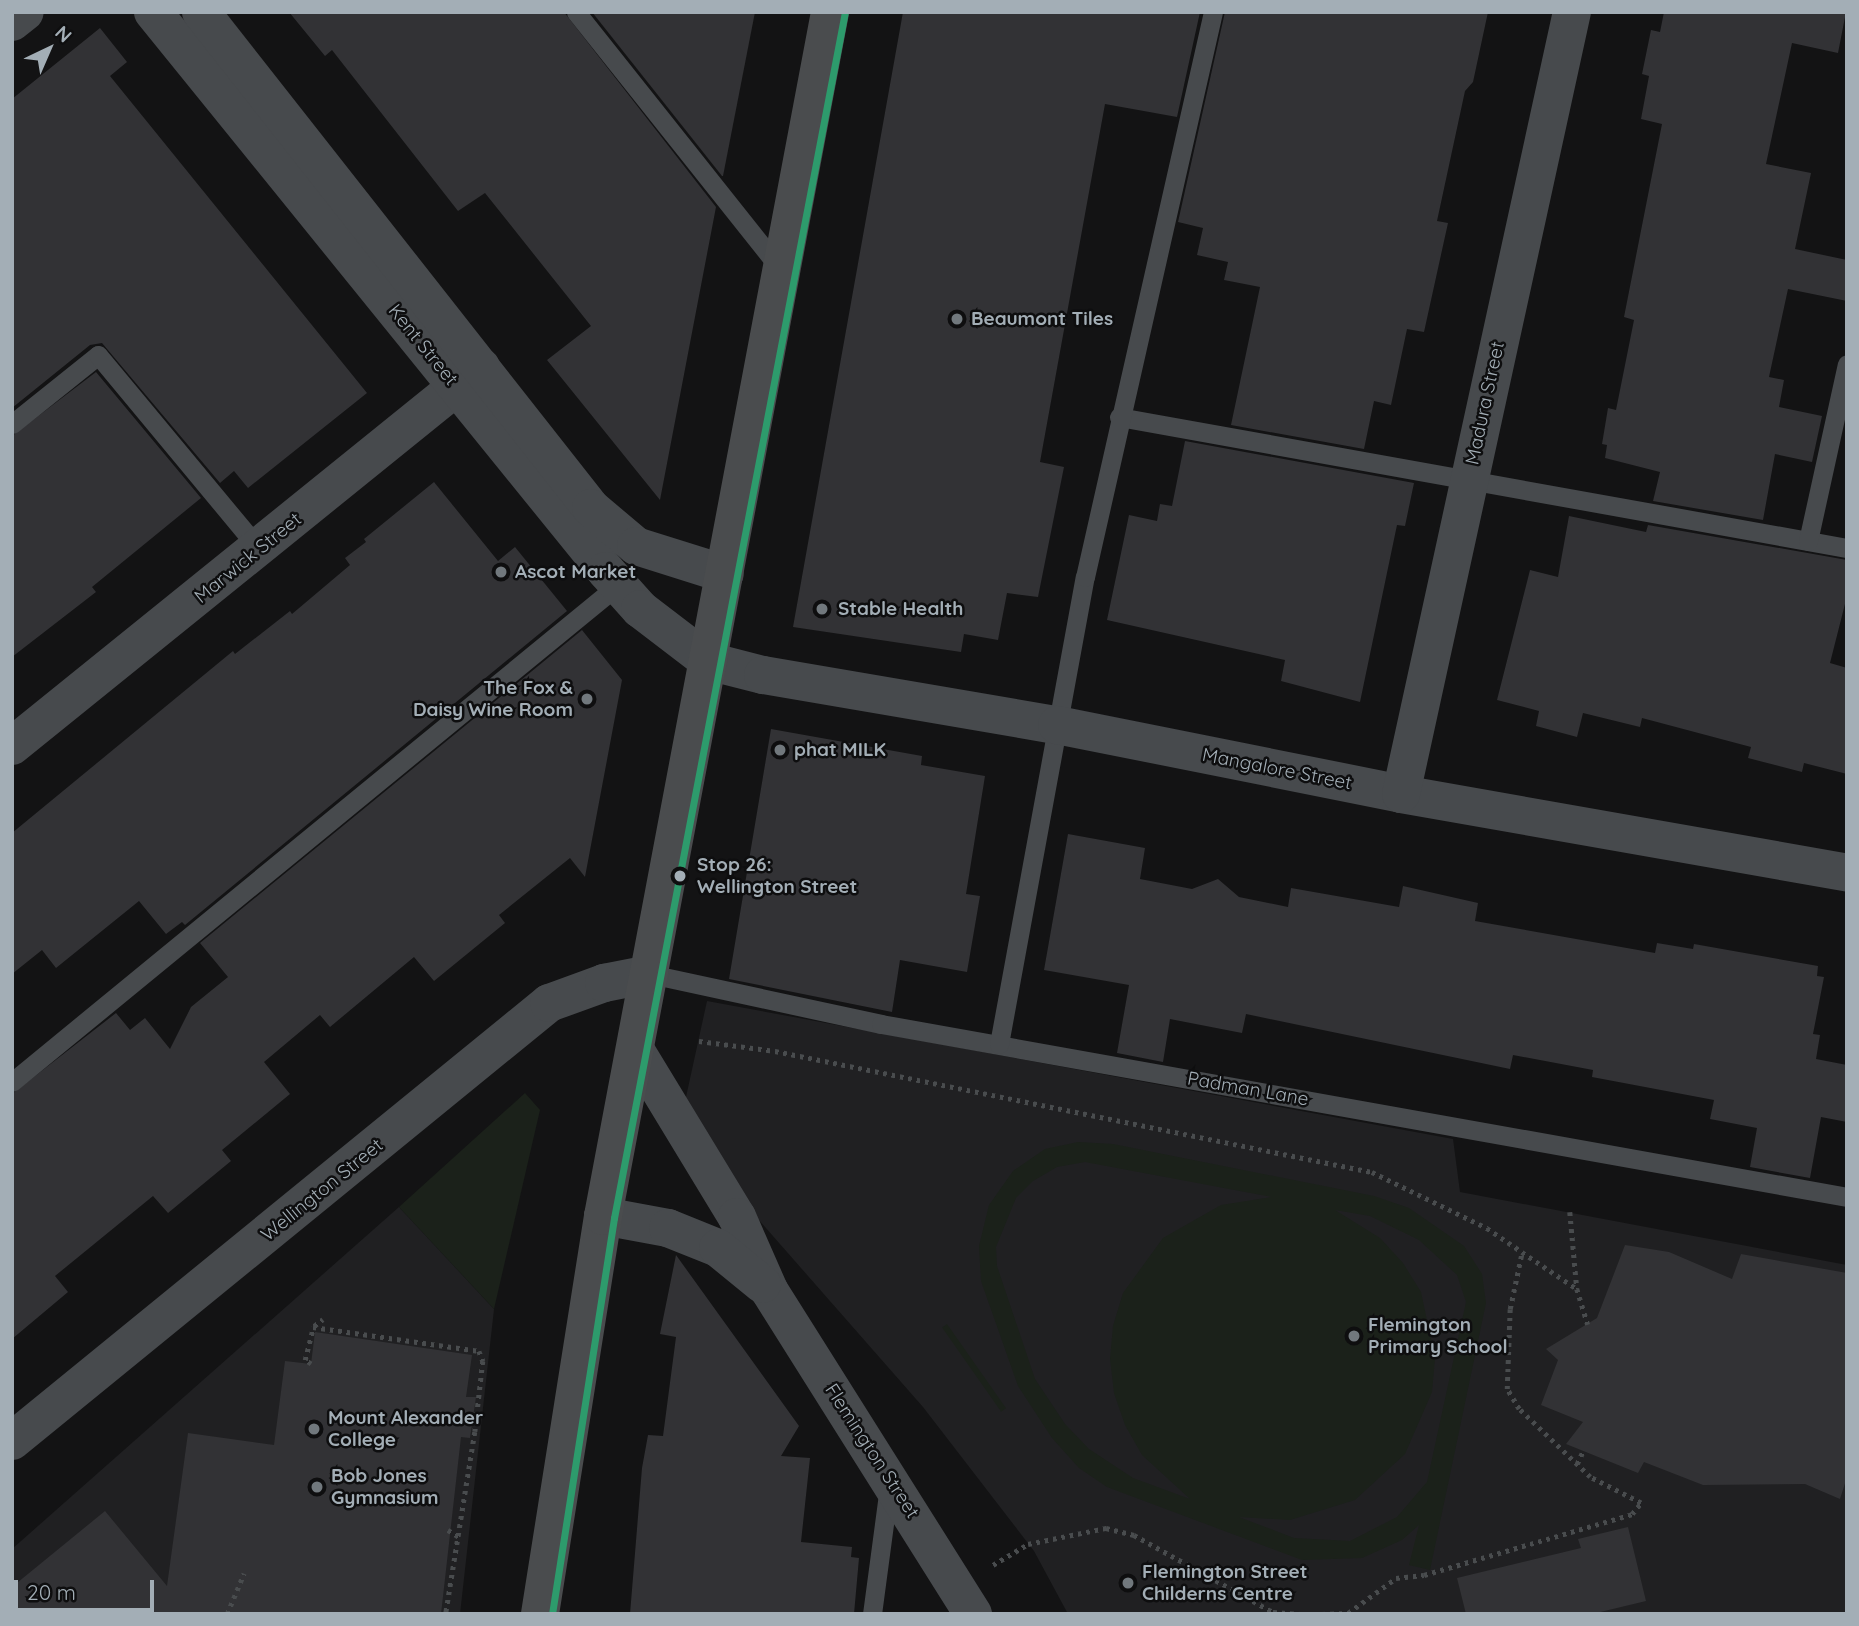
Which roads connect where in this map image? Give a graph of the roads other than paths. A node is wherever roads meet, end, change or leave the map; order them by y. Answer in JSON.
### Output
{"nodes":[{"id":1,"x":25,"y":12,"type":"edge"},
{"id":2,"x":153,"y":12,"type":"edge"},
{"id":3,"x":201,"y":12,"type":"edge"},
{"id":4,"x":576,"y":12,"type":"edge"},
{"id":5,"x":830,"y":12,"type":"edge"},
{"id":6,"x":1213,"y":12,"type":"edge"},
{"id":7,"x":1572,"y":12,"type":"edge"},
{"id":8,"x":12,"y":22,"type":"edge"},
{"id":9,"x":781,"y":270,"type":"junction"},
{"id":10,"x":1847,"y":364,"type":"edge"},
{"id":11,"x":469,"y":377,"type":"junction"},
{"id":12,"x":1119,"y":417,"type":"junction"},
{"id":13,"x":12,"y":424,"type":"edge"},
{"id":14,"x":1468,"y":480,"type":"junction"},
{"id":15,"x":1808,"y":541,"type":"junction"},
{"id":16,"x":1847,"y":548,"type":"edge"},
{"id":17,"x":259,"y":549,"type":"junction"},
{"id":18,"x":725,"y":574,"type":"junction"},
{"id":19,"x":618,"y":585,"type":"junction"},
{"id":20,"x":708,"y":661,"type":"junction"},
{"id":21,"x":1057,"y":725,"type":"junction"},
{"id":22,"x":12,"y":746,"type":"edge"},
{"id":23,"x":1401,"y":794,"type":"junction"},
{"id":24,"x":1847,"y":873,"type":"edge"},
{"id":25,"x":650,"y":974,"type":"junction"},
{"id":26,"x":999,"y":1044,"type":"junction"},
{"id":27,"x":636,"y":1051,"type":"junction"},
{"id":28,"x":12,"y":1082,"type":"edge"},
{"id":29,"x":1847,"y":1197,"type":"edge"},
{"id":30,"x":603,"y":1216,"type":"junction"},
{"id":31,"x":769,"y":1290,"type":"junction"},
{"id":32,"x":12,"y":1441,"type":"edge"},
{"id":33,"x":891,"y":1479,"type":"junction"},
{"id":34,"x":540,"y":1614,"type":"edge"},
{"id":35,"x":872,"y":1614,"type":"edge"},
{"id":36,"x":973,"y":1614,"type":"edge"}],
"edges":[{"from":1,"to":8,"type":"street"},
{"from":2,"to":11,"type":"street","name":"Kent Street"},
{"from":3,"to":11,"type":"street","name":"Kent Street"},
{"from":4,"to":9,"type":"lane"},
{"from":5,"to":9,"type":"main road"},
{"from":6,"to":12,"type":"lane"},
{"from":7,"to":14,"type":"street","name":"Madura Street"},
{"from":9,"to":18,"type":"main road"},
{"from":10,"to":15,"type":"lane"},
{"from":11,"to":17,"type":"street","name":"Marwick Street"},
{"from":11,"to":18,"type":"street","name":"Kent Street"},
{"from":11,"to":19,"type":"street","name":"Kent Street"},
{"from":12,"to":14,"type":"lane"},
{"from":12,"to":21,"type":"lane"},
{"from":13,"to":17,"type":"lane"},
{"from":14,"to":15,"type":"lane"},
{"from":14,"to":23,"type":"street","name":"Madura Street"},
{"from":15,"to":16,"type":"lane"},
{"from":17,"to":22,"type":"street","name":"Marwick Street"},
{"from":18,"to":20,"type":"main road"},
{"from":19,"to":20,"type":"street","name":"Kent Street"},
{"from":19,"to":28,"type":"lane"},
{"from":20,"to":21,"type":"street","name":"Mangalore Street"},
{"from":20,"to":25,"type":"main road"},
{"from":21,"to":23,"type":"street","name":"Mangalore Street"},
{"from":21,"to":26,"type":"lane"},
{"from":23,"to":24,"type":"street","name":"Mangalore Street"},
{"from":25,"to":26,"type":"lane","name":"Padman Lane"},
{"from":25,"to":27,"type":"main road"},
{"from":25,"to":32,"type":"street","name":"Wellington Street"},
{"from":26,"to":29,"type":"lane","name":"Padman Lane"},
{"from":27,"to":30,"type":"main road"},
{"from":27,"to":31,"type":"street","name":"Flemington Street"},
{"from":30,"to":31,"type":"street","name":"Flemington Street"},
{"from":30,"to":34,"type":"main road"},
{"from":31,"to":33,"type":"street","name":"Flemington Street"},
{"from":33,"to":35,"type":"lane"},
{"from":33,"to":36,"type":"street","name":"Flemington Street"}]}
